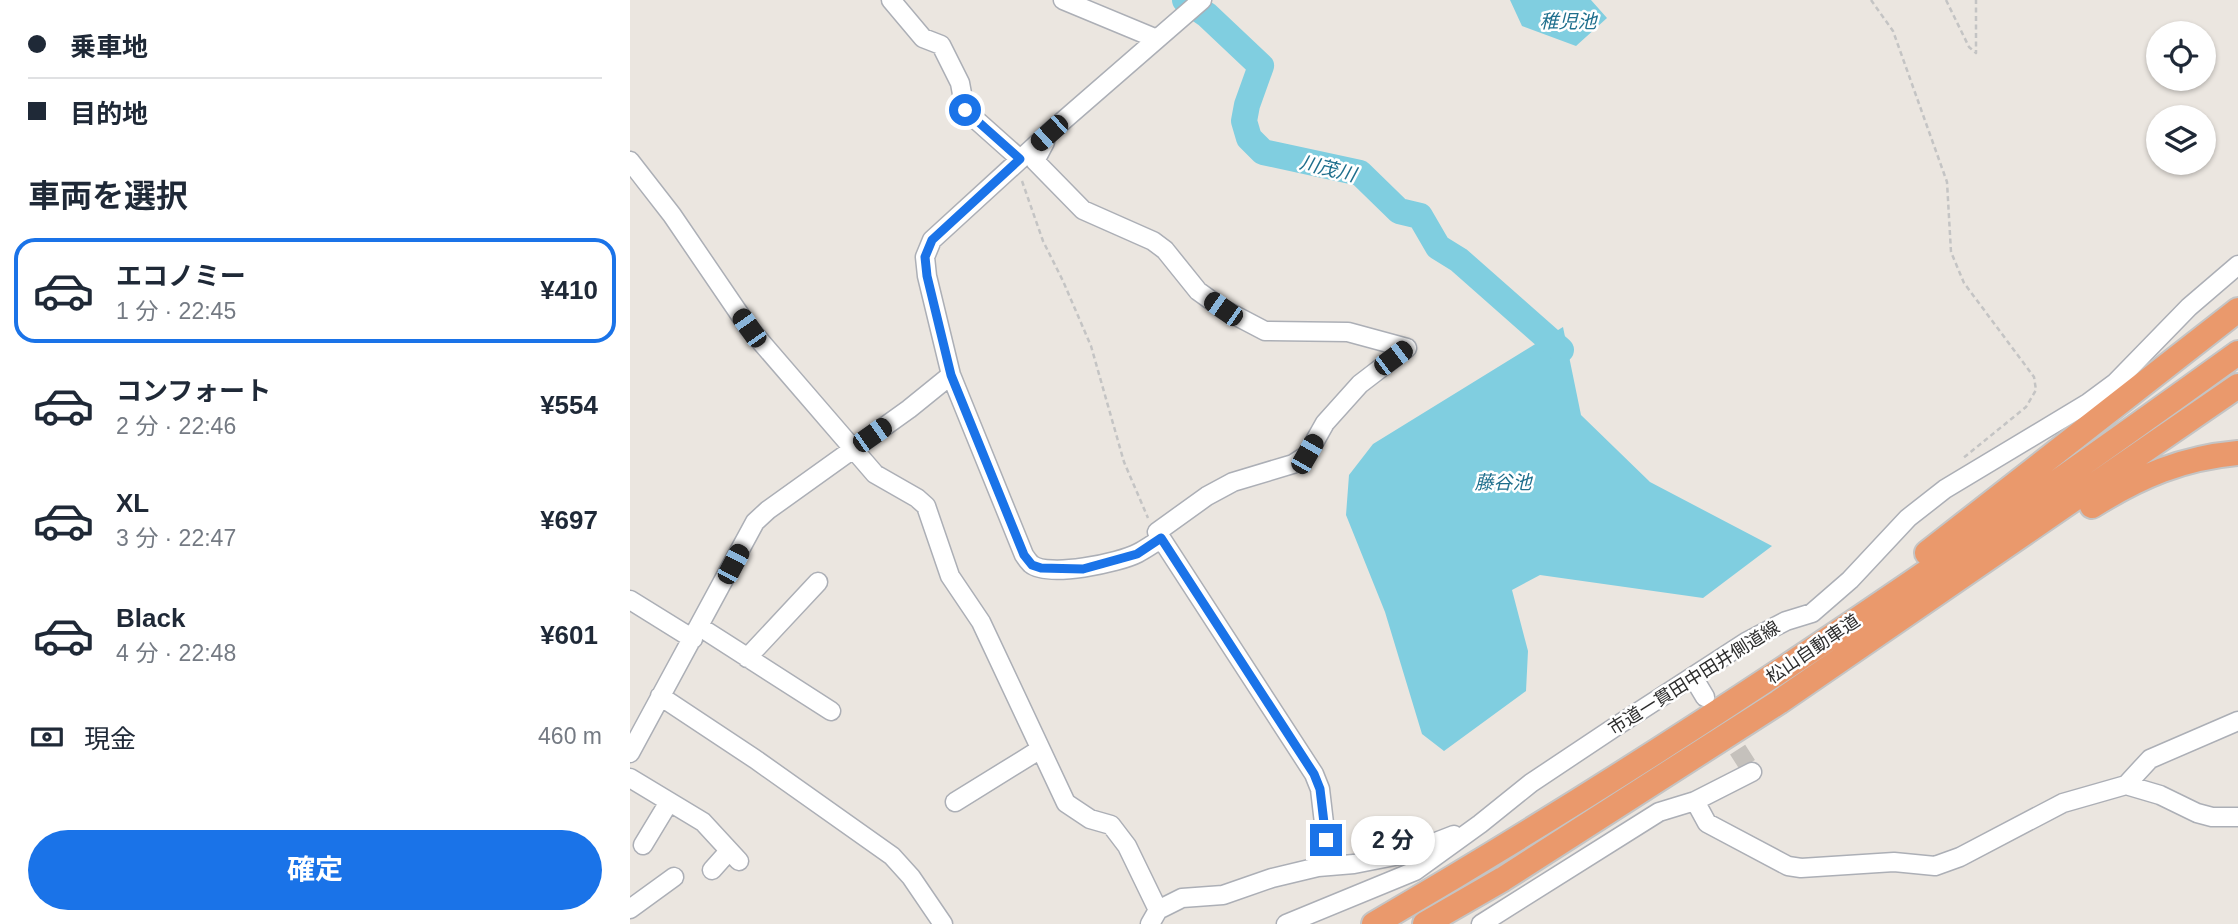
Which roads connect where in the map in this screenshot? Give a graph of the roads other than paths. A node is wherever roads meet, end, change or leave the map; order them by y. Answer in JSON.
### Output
{"nodes":[{"id":1,"x":891,"y":0,"type":"edge"},
{"id":2,"x":1063,"y":0,"type":"edge"},
{"id":3,"x":1198,"y":4,"type":"edge"},
{"id":4,"x":1157,"y":39,"type":"junction"},
{"id":5,"x":1028,"y":160,"type":"junction"},
{"id":6,"x":630,"y":161,"type":"edge"},
{"id":7,"x":2238,"y":265,"type":"edge"},
{"id":8,"x":2238,"y":310,"type":"edge"},
{"id":9,"x":2238,"y":353,"type":"edge"},
{"id":10,"x":951,"y":375,"type":"junction"},
{"id":11,"x":2238,"y":386,"type":"edge"},
{"id":12,"x":853,"y":448,"type":"junction"},
{"id":13,"x":2238,"y":453,"type":"edge"},
{"id":14,"x":1159,"y":535,"type":"junction"},
{"id":15,"x":818,"y":582,"type":"dead end"},
{"id":16,"x":630,"y":600,"type":"edge"},
{"id":17,"x":696,"y":633,"type":"junction"},
{"id":18,"x":747,"y":657,"type":"junction"},
{"id":19,"x":1693,"y":677,"type":"junction"},
{"id":20,"x":660,"y":696,"type":"junction"},
{"id":21,"x":1705,"y":697,"type":"dead end"},
{"id":22,"x":1779,"y":702,"type":"junction"},
{"id":23,"x":1732,"y":703,"type":"junction"},
{"id":24,"x":831,"y":711,"type":"dead end"},
{"id":25,"x":2238,"y":721,"type":"edge"},
{"id":26,"x":635,"y":727,"type":"edge"},
{"id":27,"x":1039,"y":750,"type":"junction"},
{"id":28,"x":630,"y":753,"type":"edge"},
{"id":29,"x":1752,"y":772,"type":"dead end"},
{"id":30,"x":630,"y":778,"type":"edge"},
{"id":31,"x":2126,"y":785,"type":"junction"},
{"id":32,"x":1695,"y":801,"type":"junction"},
{"id":33,"x":669,"y":802,"type":"junction"},
{"id":34,"x":955,"y":802,"type":"dead end"},
{"id":35,"x":2238,"y":817,"type":"edge"},
{"id":36,"x":1480,"y":824,"type":"junction"},
{"id":37,"x":643,"y":845,"type":"dead end"},
{"id":38,"x":1329,"y":866,"type":"junction"},
{"id":39,"x":712,"y":870,"type":"dead end"},
{"id":40,"x":674,"y":877,"type":"dead end"},
{"id":41,"x":630,"y":909,"type":"edge"},
{"id":42,"x":1154,"y":917,"type":"edge"},
{"id":43,"x":943,"y":924,"type":"edge"},
{"id":44,"x":1286,"y":924,"type":"edge"},
{"id":45,"x":1374,"y":924,"type":"edge"},
{"id":46,"x":1424,"y":924,"type":"edge"},
{"id":47,"x":1481,"y":924,"type":"edge"}],
"edges":[{"from":1,"to":5,"type":"street"},
{"from":2,"to":4,"type":"street"},
{"from":3,"to":4,"type":"street"},
{"from":4,"to":5,"type":"street"},
{"from":5,"to":10,"type":"street"},
{"from":5,"to":14,"type":"street"},
{"from":6,"to":12,"type":"street"},
{"from":7,"to":19,"type":"street","name":"市道一貫田中田井側道線"},
{"from":8,"to":23,"type":"highway"},
{"from":9,"to":23,"type":"highway","name":"松山自動車道"},
{"from":10,"to":12,"type":"street"},
{"from":10,"to":14,"type":"street"},
{"from":11,"to":22,"type":"highway","name":"松山自動車道"},
{"from":12,"to":17,"type":"street"},
{"from":12,"to":27,"type":"street"},
{"from":13,"to":22,"type":"highway"},
{"from":14,"to":38,"type":"street"},
{"from":15,"to":18,"type":"street"},
{"from":16,"to":17,"type":"street"},
{"from":17,"to":18,"type":"street"},
{"from":17,"to":20,"type":"street"},
{"from":18,"to":24,"type":"street"},
{"from":19,"to":21,"type":"street"},
{"from":19,"to":36,"type":"street","name":"市道一貫田中田井側道線"},
{"from":20,"to":26,"type":"street"},
{"from":20,"to":43,"type":"street"},
{"from":22,"to":46,"type":"highway","name":"松山自動車道"},
{"from":23,"to":45,"type":"highway","name":"松山自動車道"},
{"from":25,"to":31,"type":"street"},
{"from":26,"to":28,"type":"street"},
{"from":27,"to":34,"type":"street"},
{"from":27,"to":42,"type":"street"},
{"from":29,"to":32,"type":"street"},
{"from":30,"to":33,"type":"street"},
{"from":31,"to":32,"type":"street"},
{"from":31,"to":35,"type":"street"},
{"from":32,"to":47,"type":"street"},
{"from":33,"to":37,"type":"street"},
{"from":33,"to":39,"type":"street"},
{"from":36,"to":38,"type":"street"},
{"from":36,"to":44,"type":"street","name":"市道一貫田中田井側道線"},
{"from":38,"to":42,"type":"street"},
{"from":40,"to":41,"type":"street"}]}
